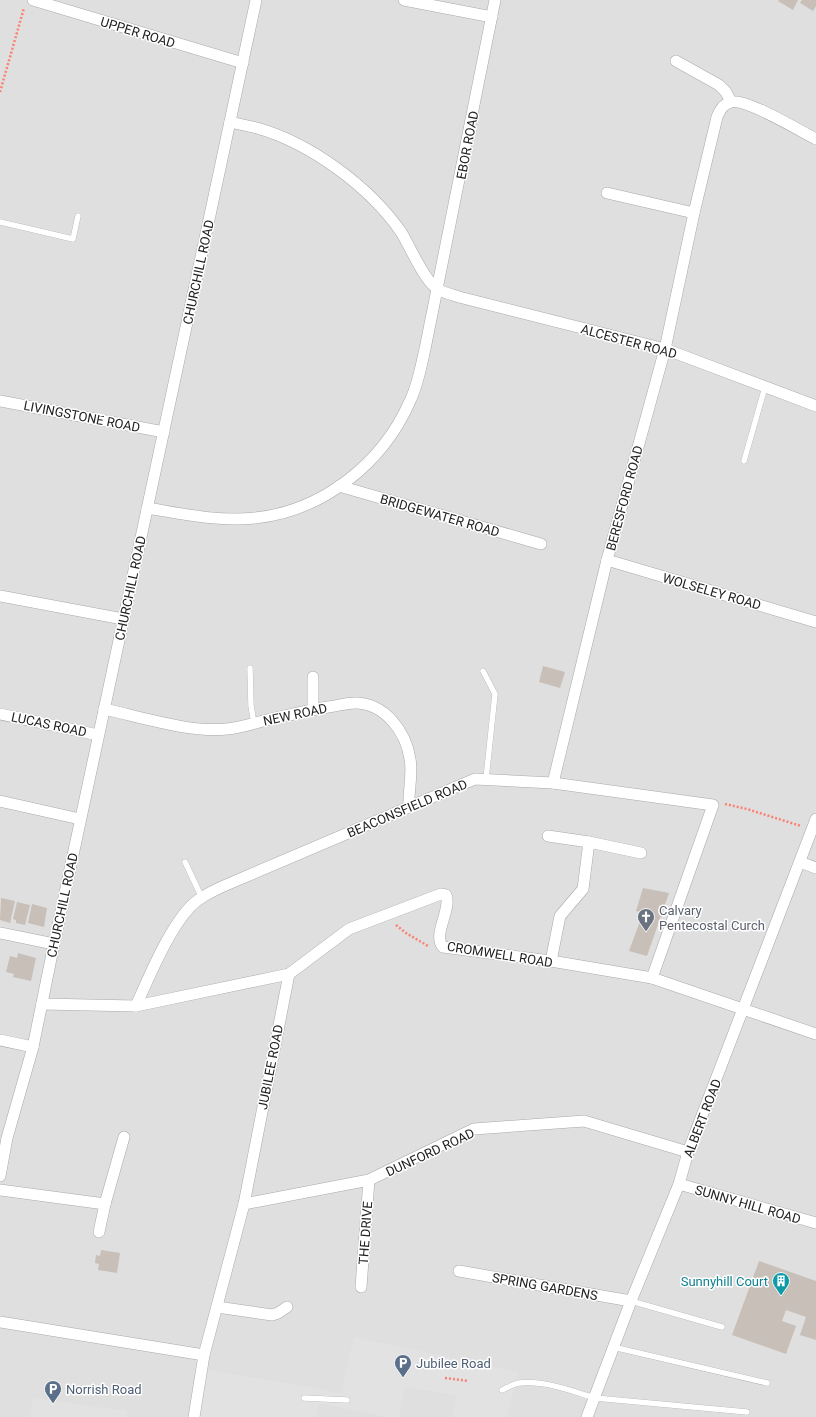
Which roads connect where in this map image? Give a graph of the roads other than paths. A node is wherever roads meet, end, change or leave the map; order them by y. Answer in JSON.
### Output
{"nodes":[{"id":1,"x":256,"y":0,"type":"edge"},
{"id":2,"x":404,"y":0,"type":"edge"},
{"id":3,"x":495,"y":0,"type":"edge"},
{"id":4,"x":29,"y":4,"type":"edge"},
{"id":5,"x":492,"y":18,"type":"junction"},
{"id":6,"x":676,"y":60,"type":"dead end"},
{"id":7,"x":243,"y":63,"type":"junction"},
{"id":8,"x":731,"y":102,"type":"junction"},
{"id":9,"x":230,"y":122,"type":"junction"},
{"id":10,"x":816,"y":139,"type":"edge"},
{"id":11,"x":607,"y":193,"type":"dead end"},
{"id":12,"x":694,"y":213,"type":"junction"},
{"id":13,"x":78,"y":216,"type":"dead end"},
{"id":14,"x":0,"y":222,"type":"edge"},
{"id":15,"x":438,"y":289,"type":"junction"},
{"id":16,"x":665,"y":349,"type":"junction"},
{"id":17,"x":765,"y":387,"type":"junction"},
{"id":18,"x":0,"y":401,"type":"edge"},
{"id":19,"x":816,"y":406,"type":"edge"},
{"id":20,"x":164,"y":432,"type":"junction"},
{"id":21,"x":744,"y":461,"type":"dead end"},
{"id":22,"x":340,"y":486,"type":"junction"},
{"id":23,"x":147,"y":508,"type":"junction"},
{"id":24,"x":541,"y":544,"type":"dead end"},
{"id":25,"x":607,"y":560,"type":"junction"},
{"id":26,"x":0,"y":596,"type":"edge"},
{"id":27,"x":123,"y":619,"type":"junction"},
{"id":28,"x":816,"y":622,"type":"edge"},
{"id":29,"x":250,"y":668,"type":"dead end"},
{"id":30,"x":482,"y":671,"type":"dead end"},
{"id":31,"x":313,"y":677,"type":"dead end"},
{"id":32,"x":104,"y":709,"type":"junction"},
{"id":33,"x":313,"y":710,"type":"junction"},
{"id":34,"x":0,"y":714,"type":"edge"},
{"id":35,"x":254,"y":723,"type":"junction"},
{"id":36,"x":98,"y":735,"type":"junction"},
{"id":37,"x":486,"y":779,"type":"junction"},
{"id":38,"x":553,"y":783,"type":"junction"},
{"id":39,"x":0,"y":801,"type":"edge"},
{"id":40,"x":408,"y":807,"type":"junction"},
{"id":41,"x":80,"y":819,"type":"junction"},
{"id":42,"x":814,"y":824,"type":"edge"},
{"id":43,"x":548,"y":836,"type":"dead end"},
{"id":44,"x":589,"y":842,"type":"junction"},
{"id":45,"x":641,"y":853,"type":"dead end"},
{"id":46,"x":185,"y":862,"type":"dead end"},
{"id":47,"x":800,"y":862,"type":"junction"},
{"id":48,"x":816,"y":868,"type":"edge"},
{"id":49,"x":202,"y":898,"type":"junction"},
{"id":50,"x":0,"y":933,"type":"edge"},
{"id":51,"x":54,"y":944,"type":"junction"},
{"id":52,"x":551,"y":962,"type":"junction"},
{"id":53,"x":289,"y":974,"type":"junction"},
{"id":54,"x":652,"y":978,"type":"junction"},
{"id":55,"x":42,"y":1004,"type":"junction"},
{"id":56,"x":136,"y":1006,"type":"junction"},
{"id":57,"x":744,"y":1009,"type":"junction"},
{"id":58,"x":816,"y":1034,"type":"edge"},
{"id":59,"x":0,"y":1040,"type":"edge"},
{"id":60,"x":33,"y":1047,"type":"junction"},
{"id":61,"x":124,"y":1137,"type":"dead end"},
{"id":62,"x":4,"y":1138,"type":"edge"},
{"id":63,"x":688,"y":1152,"type":"junction"},
{"id":64,"x":0,"y":1176,"type":"edge"},
{"id":65,"x":369,"y":1180,"type":"junction"},
{"id":66,"x":679,"y":1184,"type":"junction"},
{"id":67,"x":0,"y":1190,"type":"edge"},
{"id":68,"x":105,"y":1204,"type":"junction"},
{"id":69,"x":244,"y":1204,"type":"junction"},
{"id":70,"x":816,"y":1223,"type":"edge"},
{"id":71,"x":99,"y":1232,"type":"dead end"},
{"id":72,"x":459,"y":1271,"type":"dead end"},
{"id":73,"x":361,"y":1287,"type":"dead end"},
{"id":74,"x":631,"y":1301,"type":"junction"},
{"id":75,"x":217,"y":1307,"type":"junction"},
{"id":76,"x":287,"y":1307,"type":"dead end"},
{"id":77,"x":0,"y":1322,"type":"edge"},
{"id":78,"x":722,"y":1327,"type":"dead end"},
{"id":79,"x":614,"y":1346,"type":"junction"},
{"id":80,"x":204,"y":1355,"type":"junction"},
{"id":81,"x":767,"y":1383,"type":"dead end"},
{"id":82,"x":502,"y":1390,"type":"dead end"},
{"id":83,"x":304,"y":1398,"type":"dead end"},
{"id":84,"x":595,"y":1398,"type":"junction"},
{"id":85,"x":347,"y":1400,"type":"dead end"},
{"id":86,"x":747,"y":1412,"type":"dead end"},
{"id":87,"x":194,"y":1417,"type":"edge"},
{"id":88,"x":587,"y":1417,"type":"edge"}],
"edges":[{"from":1,"to":7,"type":"street","name":"CHURCHILL ROAD"},
{"from":2,"to":5,"type":"street"},
{"from":3,"to":5,"type":"street","name":"EBOR ROAD"},
{"from":4,"to":7,"type":"street","name":"UPPER ROAD"},
{"from":5,"to":15,"type":"street","name":"EBOR ROAD"},
{"from":6,"to":8,"type":"street"},
{"from":7,"to":9,"type":"street","name":"CHURCHILL ROAD"},
{"from":8,"to":10,"type":"street"},
{"from":8,"to":12,"type":"street","name":"BERESFORD ROAD"},
{"from":9,"to":15,"type":"street"},
{"from":9,"to":20,"type":"street","name":"CHURCHILL ROAD"},
{"from":11,"to":12,"type":"street"},
{"from":12,"to":16,"type":"street","name":"BERESFORD ROAD"},
{"from":13,"to":14,"type":"lane"},
{"from":15,"to":16,"type":"street","name":"ALCESTER ROAD"},
{"from":15,"to":22,"type":"street","name":"EBOR ROAD"},
{"from":16,"to":17,"type":"street","name":"ALCESTER ROAD"},
{"from":16,"to":25,"type":"street","name":"BERESFORD ROAD"},
{"from":17,"to":19,"type":"street","name":"ALCESTER ROAD"},
{"from":17,"to":21,"type":"lane"},
{"from":18,"to":20,"type":"street","name":"LIVINGSTONE ROAD"},
{"from":20,"to":23,"type":"street","name":"CHURCHILL ROAD"},
{"from":22,"to":23,"type":"street","name":"EBOR ROAD"},
{"from":22,"to":24,"type":"street","name":"BRIDGEWATER ROAD"},
{"from":23,"to":27,"type":"street","name":"CHURCHILL ROAD"},
{"from":25,"to":28,"type":"street","name":"WOLSELEY ROAD"},
{"from":25,"to":38,"type":"street","name":"BERESFORD ROAD"},
{"from":26,"to":27,"type":"street"},
{"from":27,"to":32,"type":"street","name":"CHURCHILL ROAD"},
{"from":29,"to":35,"type":"lane"},
{"from":30,"to":37,"type":"lane"},
{"from":31,"to":33,"type":"street"},
{"from":32,"to":35,"type":"street","name":"NEW ROAD"},
{"from":32,"to":36,"type":"street","name":"CHURCHILL ROAD"},
{"from":33,"to":35,"type":"street","name":"NEW ROAD"},
{"from":33,"to":40,"type":"street","name":"NEW ROAD"},
{"from":34,"to":36,"type":"street","name":"LUCAS ROAD"},
{"from":36,"to":41,"type":"street","name":"CHURCHILL ROAD"},
{"from":37,"to":38,"type":"street","name":"BEACONSFIELD ROAD"},
{"from":37,"to":40,"type":"street","name":"BEACONSFIELD ROAD"},
{"from":38,"to":54,"type":"street","name":"BEACONSFIELD ROAD"},
{"from":39,"to":41,"type":"street"},
{"from":40,"to":49,"type":"street","name":"BEACONSFIELD ROAD"},
{"from":41,"to":51,"type":"street","name":"CHURCHILL ROAD"},
{"from":42,"to":47,"type":"street","name":"ALBERT ROAD"},
{"from":43,"to":44,"type":"street"},
{"from":44,"to":45,"type":"street"},
{"from":44,"to":52,"type":"street"},
{"from":46,"to":49,"type":"lane"},
{"from":47,"to":48,"type":"street"},
{"from":47,"to":57,"type":"street","name":"ALBERT ROAD"},
{"from":49,"to":56,"type":"street","name":"BEACONSFIELD ROAD"},
{"from":50,"to":51,"type":"street"},
{"from":51,"to":55,"type":"street","name":"CHURCHILL ROAD"},
{"from":52,"to":53,"type":"street","name":"CROMWELL ROAD"},
{"from":52,"to":54,"type":"street","name":"CROMWELL ROAD"},
{"from":53,"to":56,"type":"street","name":"CROMWELL ROAD"},
{"from":53,"to":69,"type":"street","name":"JUBILEE ROAD"},
{"from":54,"to":57,"type":"street","name":"CROMWELL ROAD"},
{"from":55,"to":56,"type":"street","name":"CROMWELL ROAD"},
{"from":55,"to":60,"type":"street","name":"CHURCHILL ROAD"},
{"from":57,"to":58,"type":"street","name":"CROMWELL ROAD"},
{"from":57,"to":63,"type":"street","name":"ALBERT ROAD"},
{"from":59,"to":60,"type":"street"},
{"from":60,"to":62,"type":"street","name":"CHURCHILL ROAD"},
{"from":61,"to":68,"type":"street"},
{"from":62,"to":64,"type":"street","name":"CHURCHILL ROAD"},
{"from":63,"to":65,"type":"street","name":"DUNFORD ROAD"},
{"from":63,"to":66,"type":"street","name":"ALBERT ROAD"},
{"from":65,"to":69,"type":"street","name":"DUNFORD ROAD"},
{"from":65,"to":73,"type":"street","name":"THE DRIVE"},
{"from":66,"to":70,"type":"street","name":"SUNNY HILL ROAD"},
{"from":66,"to":74,"type":"street","name":"ALBERT ROAD"},
{"from":67,"to":68,"type":"street"},
{"from":68,"to":71,"type":"street"},
{"from":69,"to":75,"type":"street","name":"JUBILEE ROAD"},
{"from":72,"to":74,"type":"street","name":"SPRING GARDENS"},
{"from":74,"to":78,"type":"lane"},
{"from":74,"to":79,"type":"street","name":"ALBERT ROAD"},
{"from":75,"to":76,"type":"street"},
{"from":75,"to":80,"type":"street","name":"JUBILEE ROAD"},
{"from":77,"to":80,"type":"street"},
{"from":79,"to":81,"type":"lane"},
{"from":79,"to":84,"type":"street","name":"ALBERT ROAD"},
{"from":80,"to":87,"type":"street","name":"JUBILEE ROAD"},
{"from":82,"to":84,"type":"lane"},
{"from":83,"to":85,"type":"lane"},
{"from":84,"to":86,"type":"lane"},
{"from":84,"to":88,"type":"street","name":"ALBERT ROAD"}]}
